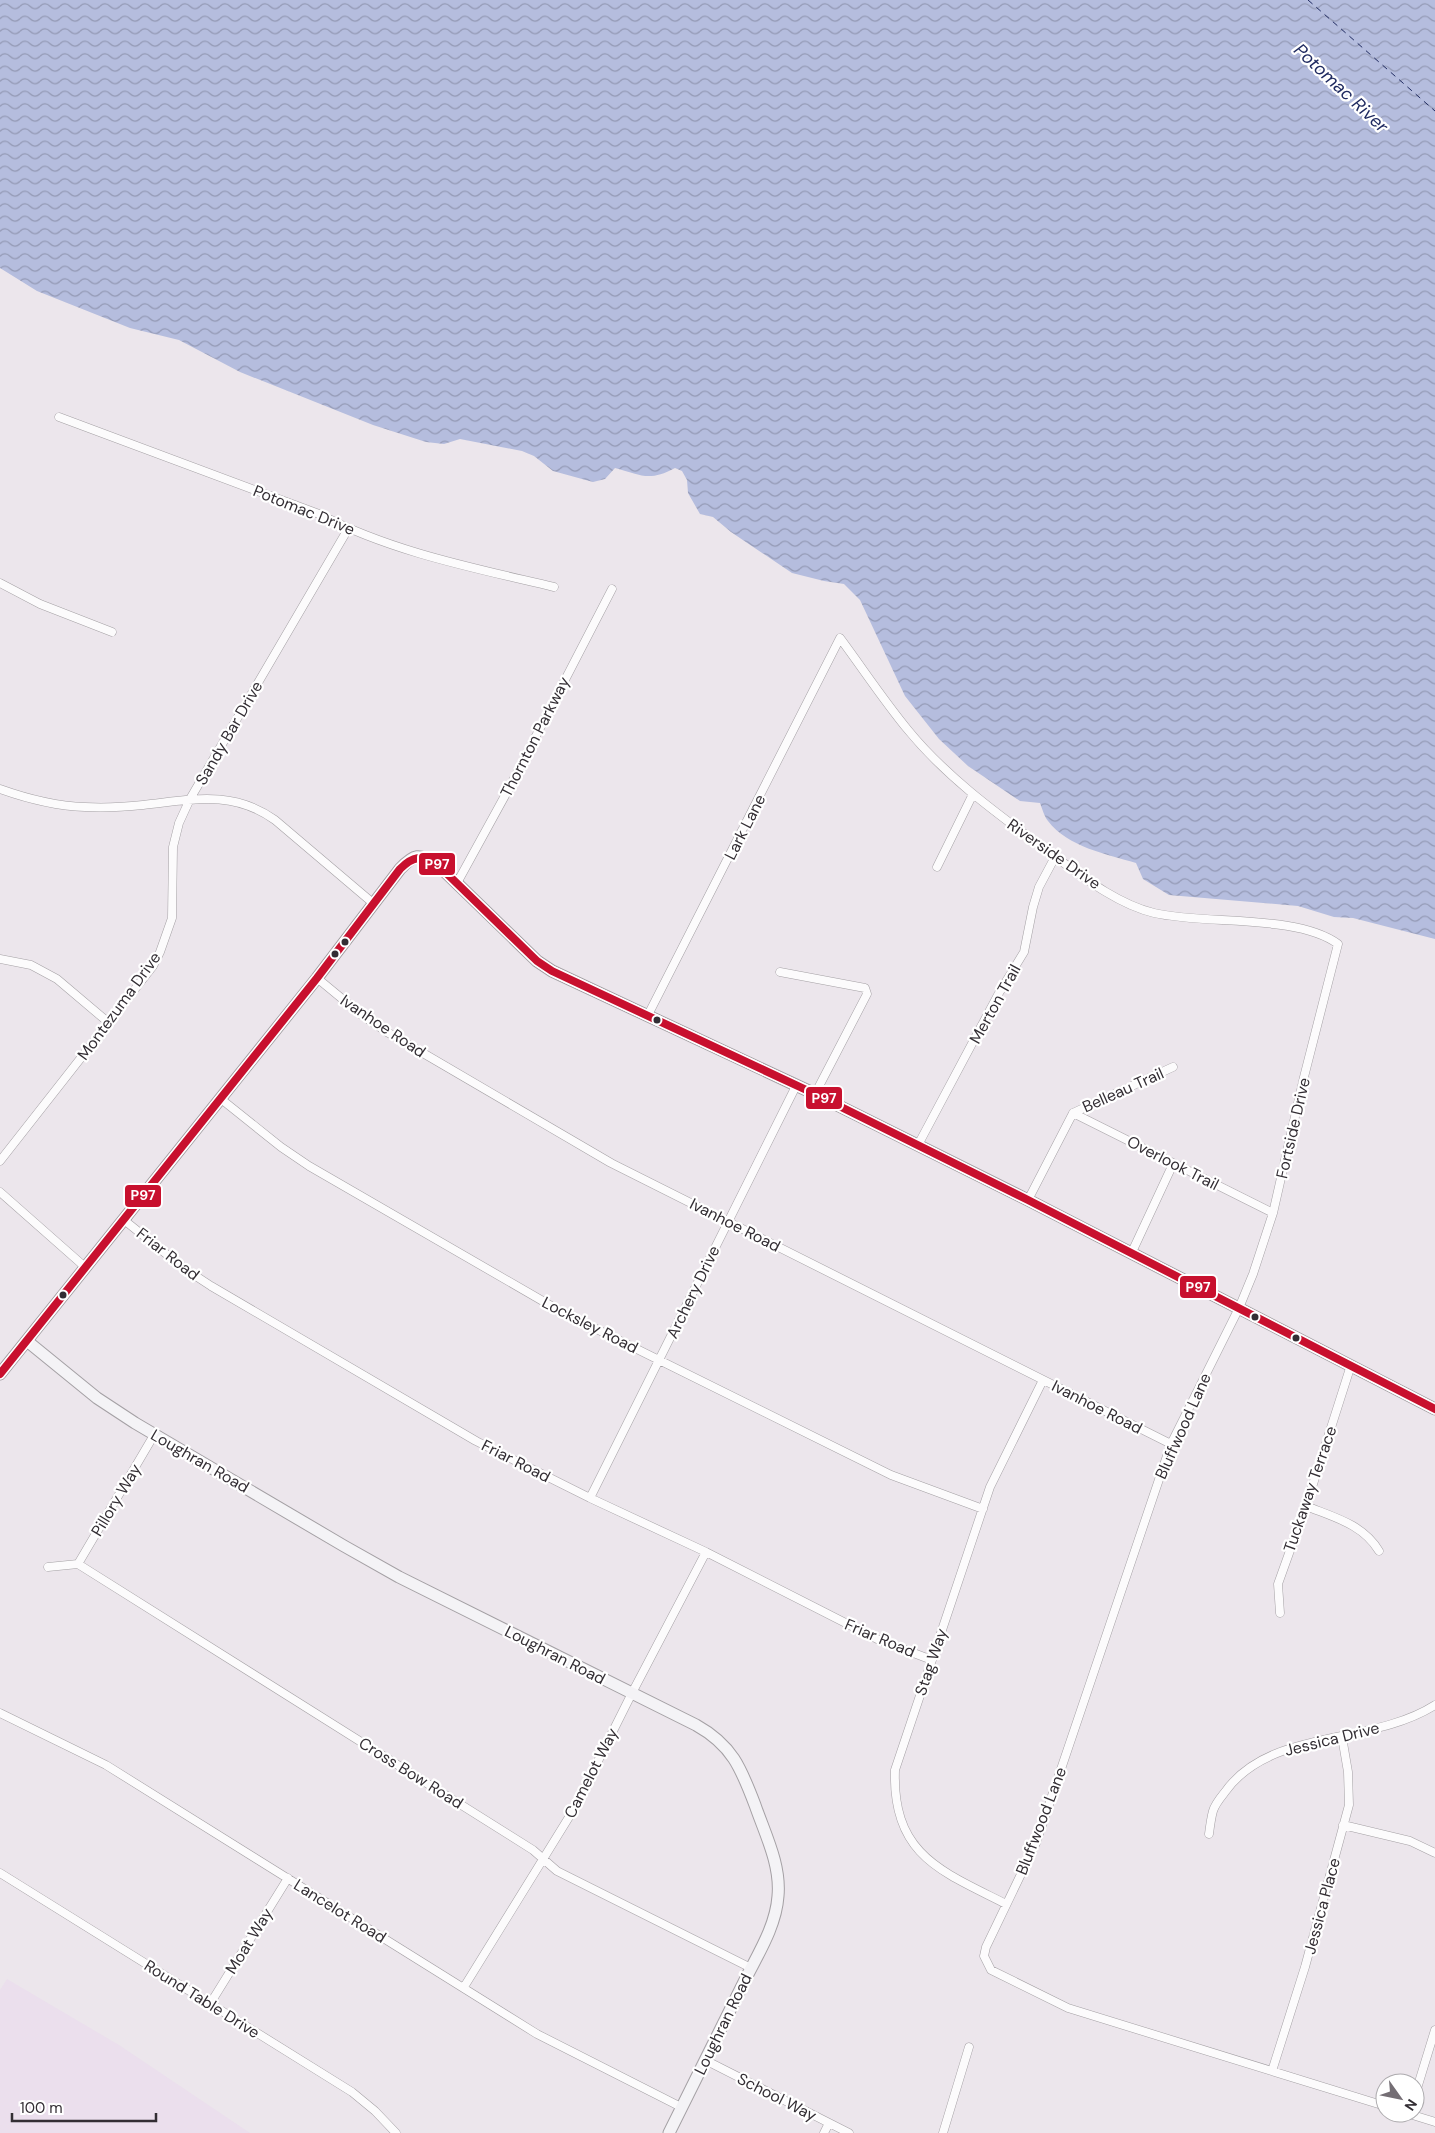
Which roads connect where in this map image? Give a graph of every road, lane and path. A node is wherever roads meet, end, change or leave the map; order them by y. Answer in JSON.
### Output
{"nodes":[{"id":1,"x":59,"y":417,"type":"dead end"},
{"id":2,"x":348,"y":529,"type":"junction"},
{"id":3,"x":0,"y":583,"type":"edge"},
{"id":4,"x":554,"y":587,"type":"dead end"},
{"id":5,"x":612,"y":589,"type":"dead end"},
{"id":6,"x":112,"y":632,"type":"dead end"},
{"id":7,"x":840,"y":638,"type":"joint"},
{"id":8,"x":0,"y":790,"type":"edge"},
{"id":9,"x":973,"y":794,"type":"junction"},
{"id":10,"x":190,"y":799,"type":"junction"},
{"id":11,"x":1055,"y":857,"type":"junction"},
{"id":12,"x":937,"y":867,"type":"dead end"},
{"id":13,"x":457,"y":883,"type":"junction"},
{"id":14,"x":374,"y":904,"type":"junction"},
{"id":15,"x":1338,"y":944,"type":"joint"},
{"id":16,"x":0,"y":959,"type":"edge"},
{"id":17,"x":780,"y":972,"type":"dead end"},
{"id":18,"x":317,"y":978,"type":"junction"},
{"id":19,"x":648,"y":1015,"type":"junction"},
{"id":20,"x":109,"y":1022,"type":"junction"},
{"id":21,"x":1173,"y":1067,"type":"dead end"},
{"id":22,"x":796,"y":1086,"type":"junction"},
{"id":23,"x":815,"y":1094,"type":"junction"},
{"id":24,"x":220,"y":1099,"type":"junction"},
{"id":25,"x":1073,"y":1112,"type":"junction"},
{"id":26,"x":918,"y":1145,"type":"junction"},
{"id":27,"x":0,"y":1161,"type":"edge"},
{"id":28,"x":1174,"y":1164,"type":"junction"},
{"id":29,"x":0,"y":1192,"type":"edge"},
{"id":30,"x":1028,"y":1200,"type":"junction"},
{"id":31,"x":1273,"y":1213,"type":"junction"},
{"id":32,"x":124,"y":1220,"type":"junction"},
{"id":33,"x":728,"y":1222,"type":"junction"},
{"id":34,"x":1132,"y":1252,"type":"junction"},
{"id":35,"x":86,"y":1267,"type":"junction"},
{"id":36,"x":1239,"y":1308,"type":"junction"},
{"id":37,"x":27,"y":1341,"type":"junction"},
{"id":38,"x":659,"y":1360,"type":"junction"},
{"id":39,"x":1351,"y":1366,"type":"junction"},
{"id":40,"x":0,"y":1374,"type":"edge"},
{"id":41,"x":1043,"y":1380,"type":"junction"},
{"id":42,"x":1435,"y":1409,"type":"edge"},
{"id":43,"x":154,"y":1435,"type":"junction"},
{"id":44,"x":1171,"y":1444,"type":"junction"},
{"id":45,"x":590,"y":1498,"type":"junction"},
{"id":46,"x":1306,"y":1506,"type":"junction"},
{"id":47,"x":983,"y":1509,"type":"junction"},
{"id":48,"x":1379,"y":1551,"type":"dead end"},
{"id":49,"x":706,"y":1552,"type":"junction"},
{"id":50,"x":78,"y":1564,"type":"junction"},
{"id":51,"x":48,"y":1568,"type":"dead end"},
{"id":52,"x":1280,"y":1612,"type":"dead end"},
{"id":53,"x":932,"y":1660,"type":"junction"},
{"id":54,"x":632,"y":1693,"type":"junction"},
{"id":55,"x":1435,"y":1705,"type":"edge"},
{"id":56,"x":0,"y":1713,"type":"edge"},
{"id":57,"x":1342,"y":1737,"type":"junction"},
{"id":58,"x":1344,"y":1825,"type":"junction"},
{"id":59,"x":1209,"y":1834,"type":"dead end"},
{"id":60,"x":1435,"y":1853,"type":"edge"},
{"id":61,"x":543,"y":1859,"type":"junction"},
{"id":62,"x":0,"y":1873,"type":"edge"},
{"id":63,"x":288,"y":1878,"type":"junction"},
{"id":64,"x":1006,"y":1904,"type":"junction"},
{"id":65,"x":751,"y":1968,"type":"junction"},
{"id":66,"x":464,"y":1987,"type":"junction"},
{"id":67,"x":210,"y":2004,"type":"junction"},
{"id":68,"x":1435,"y":2030,"type":"edge"},
{"id":69,"x":969,"y":2047,"type":"dead end"},
{"id":70,"x":705,"y":2060,"type":"junction"},
{"id":71,"x":1272,"y":2071,"type":"junction"},
{"id":72,"x":1422,"y":2073,"type":"edge"},
{"id":73,"x":1375,"y":2103,"type":"edge"},
{"id":74,"x":681,"y":2107,"type":"junction"},
{"id":75,"x":829,"y":2123,"type":"junction"},
{"id":76,"x":396,"y":2133,"type":"edge"},
{"id":77,"x":669,"y":2133,"type":"edge"},
{"id":78,"x":824,"y":2133,"type":"edge"},
{"id":79,"x":848,"y":2133,"type":"edge"},
{"id":80,"x":943,"y":2133,"type":"edge"}],
"edges":[{"from":1,"to":2,"type":"street","name":"Potomac Drive"},
{"from":2,"to":4,"type":"street","name":"Potomac Drive"},
{"from":2,"to":10,"type":"street","name":"Sandy Bar Drive"},
{"from":3,"to":6,"type":"street"},
{"from":5,"to":13,"type":"street","name":"Thornton Parkway"},
{"from":7,"to":9,"type":"street","name":"Riverside Drive"},
{"from":7,"to":19,"type":"street","name":"Lark Lane"},
{"from":8,"to":10,"type":"street"},
{"from":9,"to":11,"type":"street","name":"Riverside Drive"},
{"from":9,"to":12,"type":"street"},
{"from":10,"to":14,"type":"street","name":"Sandy Bar Drive"},
{"from":10,"to":20,"type":"street","name":"Montezuma Drive"},
{"from":11,"to":15,"type":"street","name":"Riverside Drive"},
{"from":11,"to":26,"type":"street","name":"Merton Trail"},
{"from":13,"to":14,"type":"street"},
{"from":13,"to":19,"type":"street"},
{"from":14,"to":18,"type":"street"},
{"from":15,"to":31,"type":"street","name":"Fortside Drive"},
{"from":16,"to":20,"type":"street"},
{"from":17,"to":23,"type":"street"},
{"from":18,"to":24,"type":"street"},
{"from":18,"to":33,"type":"street","name":"Ivanhoe Road"},
{"from":19,"to":22,"type":"street"},
{"from":20,"to":27,"type":"street","name":"Montezuma Drive"},
{"from":21,"to":25,"type":"street","name":"Belleau Trail"},
{"from":22,"to":23,"type":"street"},
{"from":22,"to":33,"type":"street","name":"Archery Drive"},
{"from":23,"to":26,"type":"street"},
{"from":24,"to":32,"type":"street"},
{"from":24,"to":38,"type":"street","name":"Locksley Road"},
{"from":25,"to":28,"type":"street","name":"Overlook Trail"},
{"from":25,"to":30,"type":"street"},
{"from":26,"to":30,"type":"street"},
{"from":28,"to":31,"type":"street","name":"Overlook Trail"},
{"from":28,"to":34,"type":"street"},
{"from":29,"to":35,"type":"street"},
{"from":30,"to":34,"type":"street"},
{"from":31,"to":36,"type":"street","name":"Fortside Drive"},
{"from":32,"to":35,"type":"street"},
{"from":32,"to":45,"type":"street","name":"Friar Road"},
{"from":33,"to":38,"type":"street","name":"Archery Drive"},
{"from":33,"to":41,"type":"street","name":"Ivanhoe Road"},
{"from":34,"to":36,"type":"street"},
{"from":35,"to":37,"type":"street"},
{"from":36,"to":39,"type":"street"},
{"from":36,"to":44,"type":"street","name":"Bluffwood Lane"},
{"from":37,"to":40,"type":"street"},
{"from":37,"to":43,"type":"street","name":"Loughran Road"},
{"from":38,"to":45,"type":"street","name":"Archery Drive"},
{"from":38,"to":47,"type":"street","name":"Locksley Road"},
{"from":39,"to":42,"type":"street"},
{"from":39,"to":46,"type":"street","name":"Tuckaway Terrace"},
{"from":41,"to":44,"type":"street","name":"Ivanhoe Road"},
{"from":41,"to":47,"type":"street","name":"Stag Way"},
{"from":43,"to":50,"type":"street","name":"Pillory Way"},
{"from":43,"to":54,"type":"street","name":"Loughran Road"},
{"from":44,"to":64,"type":"street","name":"Bluffwood Lane"},
{"from":45,"to":49,"type":"street","name":"Friar Road"},
{"from":46,"to":48,"type":"street"},
{"from":46,"to":52,"type":"street","name":"Tuckaway Terrace"},
{"from":47,"to":53,"type":"street","name":"Stag Way"},
{"from":49,"to":53,"type":"street","name":"Friar Road"},
{"from":49,"to":54,"type":"street","name":"Camelot Way"},
{"from":50,"to":51,"type":"street"},
{"from":50,"to":61,"type":"street","name":"Cross Bow Road"},
{"from":53,"to":64,"type":"street","name":"Stag Way"},
{"from":54,"to":61,"type":"street","name":"Camelot Way"},
{"from":54,"to":65,"type":"street","name":"Loughran Road"},
{"from":55,"to":57,"type":"street","name":"Jessica Drive"},
{"from":56,"to":63,"type":"street","name":"Lancelot Road"},
{"from":57,"to":58,"type":"street","name":"Jessica Place"},
{"from":57,"to":59,"type":"street","name":"Jessica Drive"},
{"from":58,"to":60,"type":"street"},
{"from":58,"to":71,"type":"street","name":"Jessica Place"},
{"from":61,"to":65,"type":"street","name":"Cross Bow Road"},
{"from":61,"to":66,"type":"street","name":"Camelot Way"},
{"from":62,"to":67,"type":"street","name":"Round Table Drive"},
{"from":63,"to":66,"type":"street","name":"Lancelot Road"},
{"from":63,"to":67,"type":"street","name":"Moat Way"},
{"from":64,"to":71,"type":"street","name":"Bluffwood Lane"},
{"from":65,"to":70,"type":"street","name":"Loughran Road"},
{"from":66,"to":74,"type":"street","name":"Lancelot Road"},
{"from":67,"to":76,"type":"street","name":"Round Table Drive"},
{"from":68,"to":72,"type":"street"},
{"from":69,"to":80,"type":"street"},
{"from":70,"to":74,"type":"street","name":"Loughran Road"},
{"from":70,"to":75,"type":"street","name":"School Way"},
{"from":71,"to":73,"type":"street","name":"Bluffwood Lane"},
{"from":74,"to":77,"type":"street","name":"Loughran Road"},
{"from":75,"to":78,"type":"street"},
{"from":75,"to":79,"type":"street","name":"School Way"}]}
